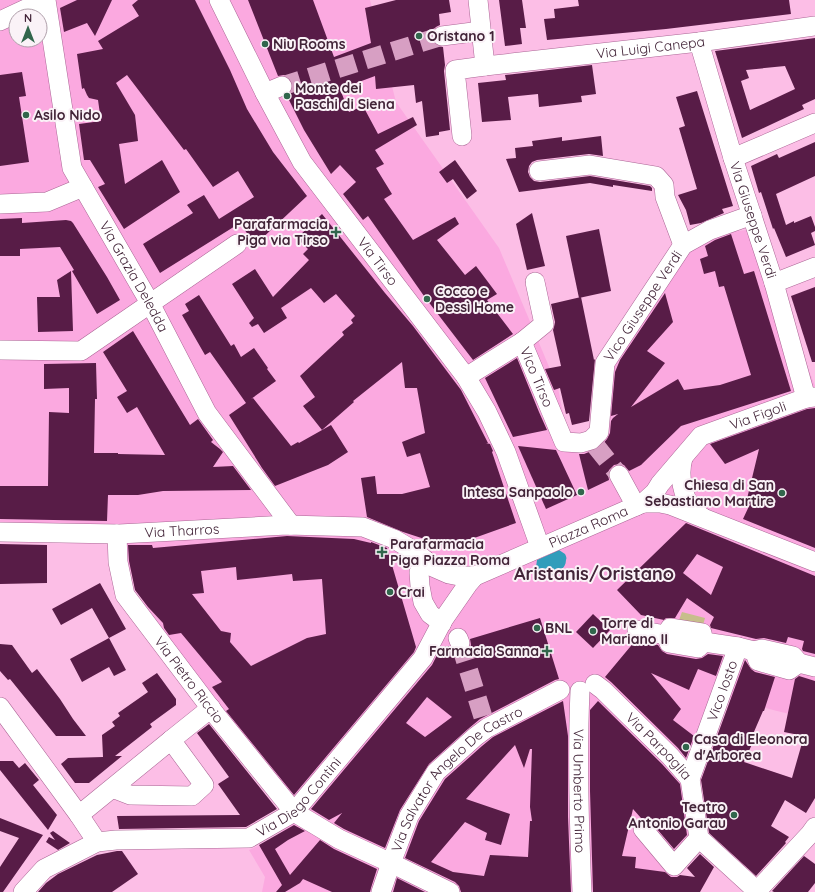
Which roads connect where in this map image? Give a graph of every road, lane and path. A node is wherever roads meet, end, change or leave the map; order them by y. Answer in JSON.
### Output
{"nodes":[{"id":1,"x":45,"y":0,"type":"edge"},
{"id":2,"x":219,"y":0,"type":"edge"},
{"id":3,"x":478,"y":0,"type":"edge"},
{"id":4,"x":0,"y":21,"type":"edge"},
{"id":5,"x":815,"y":26,"type":"edge"},
{"id":6,"x":481,"y":31,"type":"junction"},
{"id":7,"x":442,"y":36,"type":"tunnel mouth"},
{"id":8,"x":699,"y":42,"type":"junction"},
{"id":9,"x":486,"y":66,"type":"junction"},
{"id":10,"x":282,"y":86,"type":"tunnel mouth"},
{"id":11,"x":265,"y":93,"type":"junction"},
{"id":12,"x":815,"y":123,"type":"edge"},
{"id":13,"x":462,"y":136,"type":"dead end"},
{"id":14,"x":733,"y":158,"type":"junction"},
{"id":15,"x":539,"y":171,"type":"dead end"},
{"id":16,"x":83,"y":187,"type":"junction"},
{"id":17,"x":0,"y":204,"type":"edge"},
{"id":18,"x":752,"y":215,"type":"junction"},
{"id":19,"x":237,"y":244,"type":"dead end"},
{"id":20,"x":683,"y":245,"type":"junction"},
{"id":21,"x":815,"y":267,"type":"edge"},
{"id":22,"x":535,"y":282,"type":"dead end"},
{"id":23,"x":774,"y":284,"type":"junction"},
{"id":24,"x":150,"y":303,"type":"junction"},
{"id":25,"x":522,"y":342,"type":"junction"},
{"id":26,"x":0,"y":350,"type":"edge"},
{"id":27,"x":466,"y":378,"type":"junction"},
{"id":28,"x":810,"y":398,"type":"edge"},
{"id":29,"x":701,"y":436,"type":"joint"},
{"id":30,"x":593,"y":442,"type":"joint"},
{"id":31,"x":683,"y":458,"type":"junction"},
{"id":32,"x":619,"y":476,"type":"tunnel mouth"},
{"id":33,"x":640,"y":505,"type":"junction"},
{"id":34,"x":703,"y":518,"type":"junction"},
{"id":35,"x":532,"y":524,"type":"joint"},
{"id":36,"x":291,"y":525,"type":"junction"},
{"id":37,"x":363,"y":527,"type":"joint"},
{"id":38,"x":0,"y":532,"type":"edge"},
{"id":39,"x":117,"y":534,"type":"junction"},
{"id":40,"x":540,"y":547,"type":"junction"},
{"id":41,"x":815,"y":562,"type":"edge"},
{"id":42,"x":429,"y":564,"type":"junction"},
{"id":43,"x":475,"y":576,"type":"junction"},
{"id":44,"x":443,"y":622,"type":"junction"},
{"id":45,"x":637,"y":630,"type":"dead end"},
{"id":46,"x":746,"y":649,"type":"junction"},
{"id":47,"x":423,"y":658,"type":"joint"},
{"id":48,"x":807,"y":665,"type":"edge"},
{"id":49,"x":587,"y":687,"type":"joint"},
{"id":50,"x":560,"y":690,"type":"dead end"},
{"id":51,"x":0,"y":707,"type":"edge"},
{"id":52,"x":211,"y":708,"type":"junction"},
{"id":53,"x":172,"y":740,"type":"junction"},
{"id":54,"x":690,"y":779,"type":"junction"},
{"id":55,"x":112,"y":788,"type":"junction"},
{"id":56,"x":294,"y":812,"type":"junction"},
{"id":57,"x":79,"y":815,"type":"junction"},
{"id":58,"x":643,"y":829,"type":"dead end"},
{"id":59,"x":813,"y":832,"type":"edge"},
{"id":60,"x":699,"y":838,"type":"junction"},
{"id":61,"x":97,"y":842,"type":"junction"},
{"id":62,"x":391,"y":863,"type":"junction"},
{"id":63,"x":23,"y":892,"type":"edge"},
{"id":64,"x":381,"y":892,"type":"edge"},
{"id":65,"x":450,"y":892,"type":"edge"},
{"id":66,"x":582,"y":892,"type":"edge"},
{"id":67,"x":757,"y":892,"type":"edge"}],
"edges":[{"from":1,"to":4,"type":"street"},
{"from":1,"to":16,"type":"street","name":"Via Grazia Deledda"},
{"from":2,"to":11,"type":"street","name":"Via Tirso"},
{"from":3,"to":6,"type":"street"},
{"from":5,"to":8,"type":"street","name":"Via Luigi Canepa"},
{"from":6,"to":7,"type":"street"},
{"from":6,"to":9,"type":"street"},
{"from":8,"to":9,"type":"street","name":"Via Luigi Canepa"},
{"from":8,"to":14,"type":"street","name":"Via Giuseppe Verdi"},
{"from":9,"to":13,"type":"street","name":"Via Luigi Canepa"},
{"from":10,"to":11,"type":"street"},
{"from":11,"to":27,"type":"street","name":"Via Tirso"},
{"from":12,"to":14,"type":"street"},
{"from":14,"to":18,"type":"street","name":"Via Giuseppe Verdi"},
{"from":15,"to":20,"type":"street"},
{"from":16,"to":17,"type":"street"},
{"from":16,"to":24,"type":"street","name":"Via Grazia Deledda"},
{"from":18,"to":20,"type":"street","name":"Vico Giuseppe Verdi"},
{"from":18,"to":23,"type":"street","name":"Via Giuseppe Verdi"},
{"from":19,"to":24,"type":"street"},
{"from":20,"to":30,"type":"street","name":"Vico Giuseppe Verdi"},
{"from":21,"to":23,"type":"street"},
{"from":22,"to":25,"type":"street"},
{"from":23,"to":28,"type":"street","name":"Via Giuseppe Verdi"},
{"from":24,"to":26,"type":"street"},
{"from":24,"to":36,"type":"street","name":"Via Grazia Deledda"},
{"from":25,"to":27,"type":"street","name":"Vico Tirso"},
{"from":25,"to":30,"type":"street","name":"Vico Tirso"},
{"from":27,"to":35,"type":"street","name":"Via Tirso"},
{"from":28,"to":29,"type":"street","name":"Via Figoli"},
{"from":29,"to":31,"type":"street","name":"Piazza Roma"},
{"from":31,"to":33,"type":"street","name":"Piazza Roma"},
{"from":31,"to":34,"type":"street"},
{"from":32,"to":33,"type":"street","name":"Piazza Roma"},
{"from":33,"to":34,"type":"street","name":"Piazza Roma"},
{"from":33,"to":40,"type":"street","name":"Piazza Roma"},
{"from":34,"to":41,"type":"street","name":"Piazza Roma"},
{"from":35,"to":40,"type":"street","name":"Piazza Roma"},
{"from":36,"to":37,"type":"street","name":"Via Tharros"},
{"from":36,"to":39,"type":"street","name":"Via Tharros"},
{"from":37,"to":42,"type":"street","name":"Piazza Roma"},
{"from":38,"to":39,"type":"street","name":"Via Tharros"},
{"from":39,"to":52,"type":"street","name":"Via Pietro Riccio"},
{"from":40,"to":43,"type":"street","name":"Piazza Roma"},
{"from":42,"to":43,"type":"street","name":"Piazza Roma"},
{"from":42,"to":44,"type":"street","name":"Piazza Roma"},
{"from":42,"to":44,"type":"street"},
{"from":43,"to":44,"type":"street","name":"Piazza Roma"},
{"from":44,"to":47,"type":"street","name":"Piazza Roma"},
{"from":45,"to":46,"type":"street"},
{"from":46,"to":48,"type":"street"},
{"from":46,"to":54,"type":"street","name":"Vico Iosto"},
{"from":47,"to":56,"type":"street","name":"Via Diego Contini"},
{"from":49,"to":54,"type":"street","name":"Via Parpaglia"},
{"from":49,"to":66,"type":"street","name":"Via Umberto Primo"},
{"from":50,"to":62,"type":"street","name":"Via Salvator Angelo De Castro"},
{"from":51,"to":57,"type":"street"},
{"from":52,"to":53,"type":"street"},
{"from":52,"to":56,"type":"street","name":"Via Pietro Riccio"},
{"from":53,"to":55,"type":"street"},
{"from":53,"to":55,"type":"street"},
{"from":54,"to":60,"type":"street","name":"Via Parpaglia"},
{"from":55,"to":57,"type":"street"},
{"from":56,"to":61,"type":"street","name":"Via Diego Contini"},
{"from":56,"to":62,"type":"street"},
{"from":57,"to":61,"type":"street"},
{"from":58,"to":60,"type":"street"},
{"from":59,"to":67,"type":"street"},
{"from":60,"to":67,"type":"street"},
{"from":61,"to":63,"type":"street","name":"Via Diego Contini"},
{"from":62,"to":64,"type":"street","name":"Via Salvator Angelo De Castro"},
{"from":62,"to":65,"type":"street"}]}
